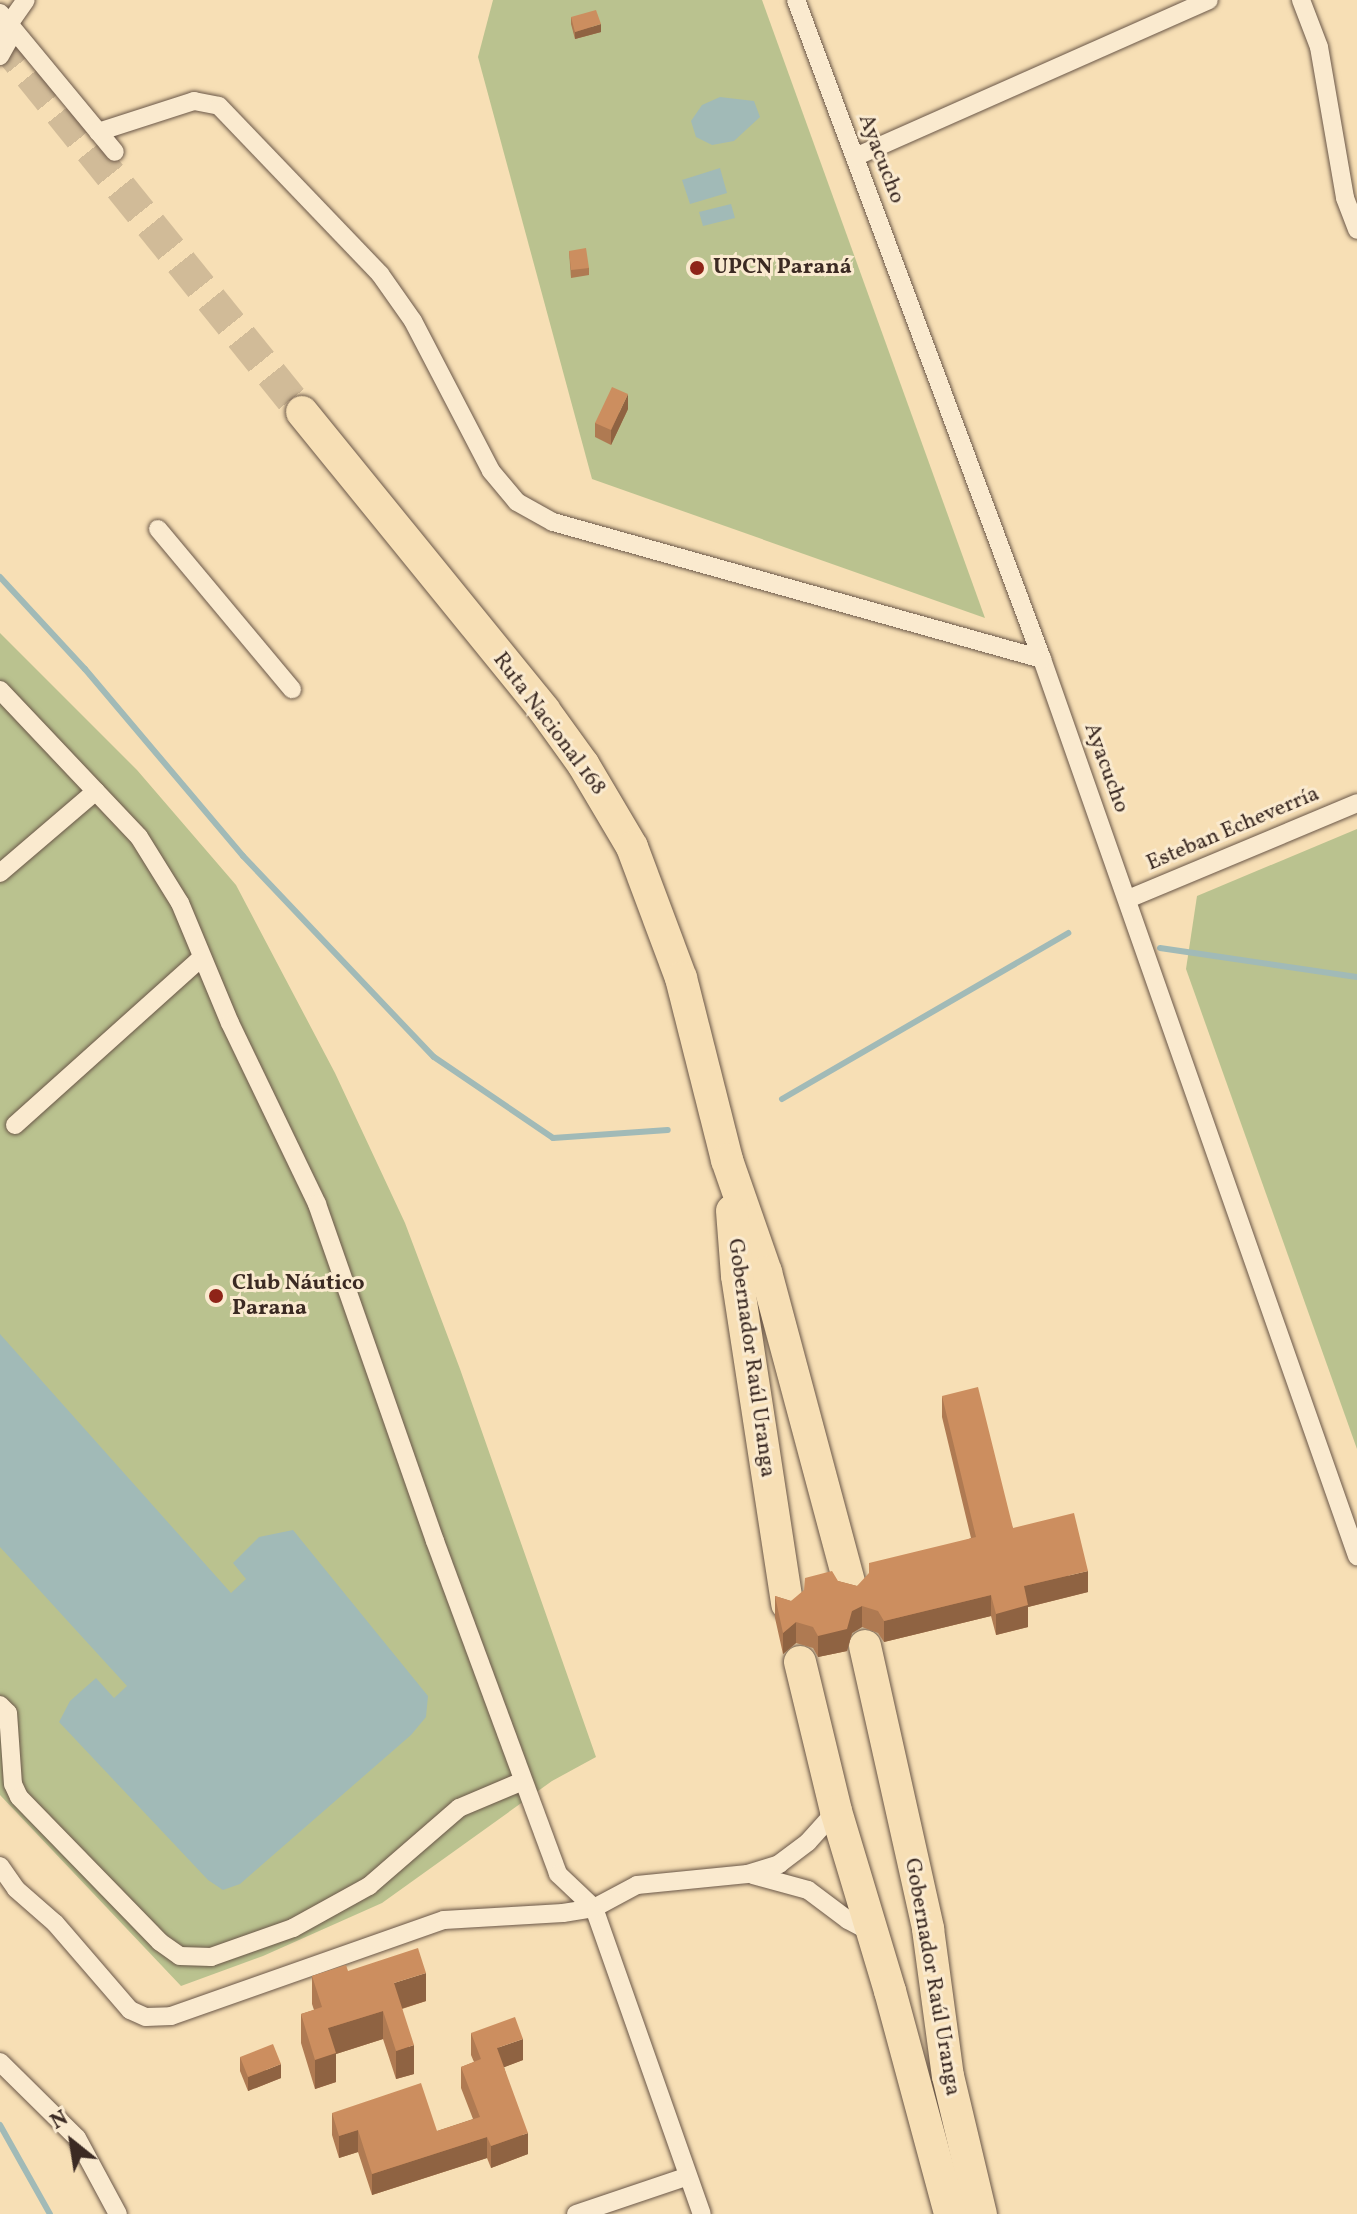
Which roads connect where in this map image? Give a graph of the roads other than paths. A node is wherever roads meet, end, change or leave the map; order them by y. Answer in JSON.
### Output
{"nodes":[{"id":1,"x":26,"y":0,"type":"edge"},
{"id":2,"x":796,"y":0,"type":"edge"},
{"id":3,"x":1209,"y":0,"type":"edge"},
{"id":4,"x":1301,"y":0,"type":"edge"},
{"id":5,"x":3,"y":21,"type":"edge"},
{"id":6,"x":0,"y":56,"type":"edge"},
{"id":7,"x":98,"y":132,"type":"junction"},
{"id":8,"x":115,"y":152,"type":"dead end"},
{"id":9,"x":855,"y":157,"type":"junction"},
{"id":10,"x":1351,"y":186,"type":"edge"},
{"id":11,"x":1357,"y":230,"type":"edge"},
{"id":12,"x":302,"y":412,"type":"tunnel mouth"},
{"id":13,"x":158,"y":529,"type":"dead end"},
{"id":14,"x":1042,"y":659,"type":"junction"},
{"id":15,"x":292,"y":689,"type":"dead end"},
{"id":16,"x":0,"y":690,"type":"edge"},
{"id":17,"x":96,"y":791,"type":"junction"},
{"id":18,"x":1357,"y":803,"type":"edge"},
{"id":19,"x":0,"y":873,"type":"edge"},
{"id":20,"x":1128,"y":899,"type":"junction"},
{"id":21,"x":202,"y":957,"type":"junction"},
{"id":22,"x":710,"y":1084,"type":"joint"},
{"id":23,"x":15,"y":1125,"type":"dead end"},
{"id":24,"x":727,"y":1160,"type":"junction"},
{"id":25,"x":1357,"y":1556,"type":"edge"},
{"id":26,"x":851,"y":1589,"type":"edge"},
{"id":27,"x":787,"y":1604,"type":"edge"},
{"id":28,"x":865,"y":1646,"type":"dead end"},
{"id":29,"x":800,"y":1662,"type":"dead end"},
{"id":30,"x":0,"y":1705,"type":"edge"},
{"id":31,"x":523,"y":1781,"type":"junction"},
{"id":32,"x":836,"y":1811,"type":"junction"},
{"id":33,"x":0,"y":1866,"type":"edge"},
{"id":34,"x":747,"y":1874,"type":"junction"},
{"id":35,"x":594,"y":1908,"type":"junction"},
{"id":36,"x":874,"y":1934,"type":"junction"},
{"id":37,"x":0,"y":2062,"type":"edge"},
{"id":38,"x":688,"y":2176,"type":"junction"},
{"id":39,"x":118,"y":2214,"type":"edge"},
{"id":40,"x":576,"y":2214,"type":"edge"},
{"id":41,"x":702,"y":2214,"type":"edge"},
{"id":42,"x":950,"y":2214,"type":"edge"},
{"id":43,"x":981,"y":2214,"type":"edge"}],
"edges":[{"from":1,"to":5,"type":"street"},
{"from":2,"to":9,"type":"street","name":"Ayacucho"},
{"from":3,"to":9,"type":"street"},
{"from":4,"to":10,"type":"street"},
{"from":5,"to":6,"type":"street"},
{"from":5,"to":7,"type":"street"},
{"from":7,"to":8,"type":"street"},
{"from":7,"to":14,"type":"street"},
{"from":9,"to":14,"type":"street","name":"Ayacucho"},
{"from":10,"to":11,"type":"street"},
{"from":12,"to":22,"type":"highway","name":"Ruta Nacional 168"},
{"from":13,"to":15,"type":"street"},
{"from":14,"to":20,"type":"street","name":"Ayacucho"},
{"from":16,"to":17,"type":"street"},
{"from":17,"to":19,"type":"street"},
{"from":17,"to":21,"type":"street"},
{"from":18,"to":20,"type":"street","name":"Esteban Echeverría"},
{"from":20,"to":25,"type":"street","name":"Ayacucho"},
{"from":21,"to":23,"type":"street"},
{"from":21,"to":31,"type":"street"},
{"from":22,"to":24,"type":"highway","name":"Gobernador Raúl Uranga"},
{"from":24,"to":26,"type":"highway","name":"Gobernador Raúl Uranga"},
{"from":24,"to":27,"type":"highway","name":"Gobernador Raúl Uranga"},
{"from":28,"to":43,"type":"highway","name":"Gobernador Raúl Uranga"},
{"from":29,"to":32,"type":"highway","name":"Gobernador Raúl Uranga"},
{"from":30,"to":31,"type":"street"},
{"from":31,"to":35,"type":"street"},
{"from":32,"to":34,"type":"street"},
{"from":32,"to":36,"type":"highway","name":"Gobernador Raúl Uranga"},
{"from":33,"to":35,"type":"street"},
{"from":34,"to":35,"type":"street"},
{"from":34,"to":36,"type":"street"},
{"from":35,"to":38,"type":"street"},
{"from":36,"to":42,"type":"highway","name":"Gobernador Raúl Uranga"},
{"from":37,"to":39,"type":"street"},
{"from":38,"to":40,"type":"street"},
{"from":38,"to":41,"type":"street"}]}
